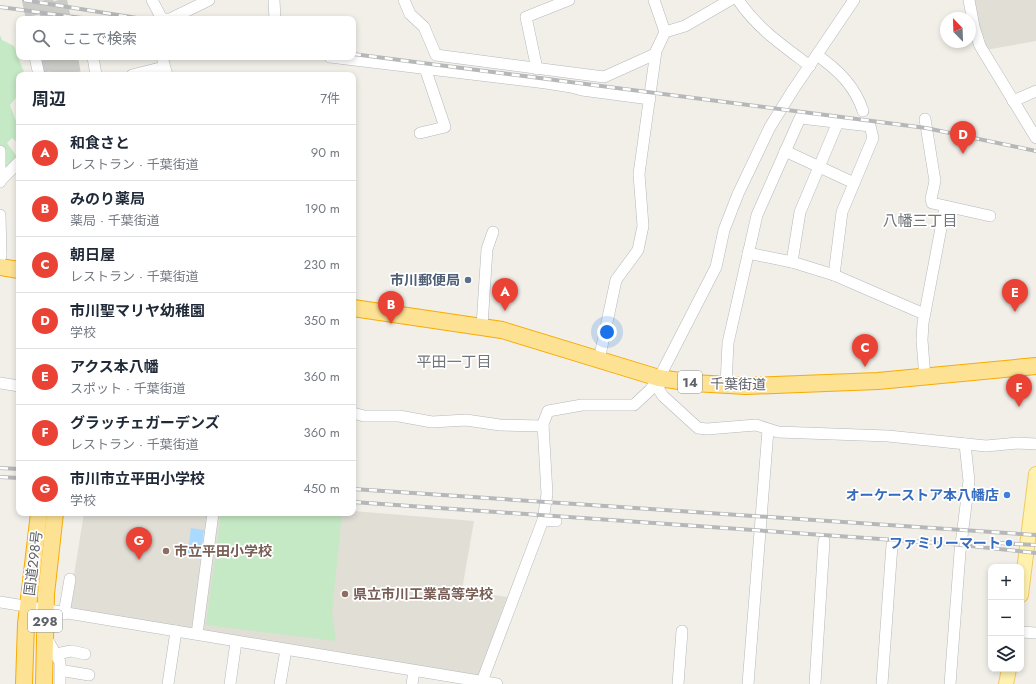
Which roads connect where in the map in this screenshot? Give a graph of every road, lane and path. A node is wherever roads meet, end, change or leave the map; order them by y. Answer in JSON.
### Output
{"nodes":[{"id":1,"x":152,"y":0,"type":"edge"},
{"id":2,"x":209,"y":0,"type":"edge"},
{"id":3,"x":274,"y":0,"type":"edge"},
{"id":4,"x":404,"y":0,"type":"edge"},
{"id":5,"x":569,"y":0,"type":"edge"},
{"id":6,"x":654,"y":0,"type":"edge"},
{"id":7,"x":730,"y":0,"type":"edge"},
{"id":8,"x":738,"y":0,"type":"edge"},
{"id":9,"x":854,"y":0,"type":"edge"},
{"id":10,"x":970,"y":0,"type":"edge"},
{"id":11,"x":160,"y":16,"type":"edge"},
{"id":12,"x":176,"y":16,"type":"edge"},
{"id":13,"x":275,"y":16,"type":"edge"},
{"id":14,"x":665,"y":32,"type":"junction"},
{"id":15,"x":655,"y":54,"type":"junction"},
{"id":16,"x":817,"y":54,"type":"junction"},
{"id":17,"x":36,"y":60,"type":"edge"},
{"id":18,"x":94,"y":60,"type":"edge"},
{"id":19,"x":356,"y":60,"type":"edge"},
{"id":20,"x":165,"y":66,"type":"edge"},
{"id":21,"x":810,"y":66,"type":"junction"},
{"id":22,"x":425,"y":68,"type":"junction"},
{"id":23,"x":537,"y":69,"type":"junction"},
{"id":24,"x":38,"y":72,"type":"edge"},
{"id":25,"x":96,"y":72,"type":"edge"},
{"id":26,"x":143,"y":72,"type":"edge"},
{"id":27,"x":1036,"y":90,"type":"edge"},
{"id":28,"x":650,"y":99,"type":"junction"},
{"id":29,"x":1013,"y":101,"type":"junction"},
{"id":30,"x":863,"y":111,"type":"dead end"},
{"id":31,"x":925,"y":119,"type":"dead end"},
{"id":32,"x":838,"y":122,"type":"junction"},
{"id":33,"x":420,"y":133,"type":"dead end"},
{"id":34,"x":1035,"y":135,"type":"edge"},
{"id":35,"x":0,"y":151,"type":"edge"},
{"id":36,"x":785,"y":151,"type":"junction"},
{"id":37,"x":16,"y":165,"type":"edge"},
{"id":38,"x":820,"y":167,"type":"junction"},
{"id":39,"x":0,"y":181,"type":"edge"},
{"id":40,"x":854,"y":183,"type":"junction"},
{"id":41,"x":945,"y":207,"type":"junction"},
{"id":42,"x":0,"y":215,"type":"edge"},
{"id":43,"x":990,"y":216,"type":"dead end"},
{"id":44,"x":493,"y":232,"type":"dead end"},
{"id":45,"x":748,"y":253,"type":"junction"},
{"id":46,"x":1,"y":261,"type":"edge"},
{"id":47,"x":792,"y":262,"type":"junction"},
{"id":48,"x":16,"y":268,"type":"edge"},
{"id":49,"x":834,"y":275,"type":"junction"},
{"id":50,"x":356,"y":308,"type":"edge"},
{"id":51,"x":924,"y":314,"type":"junction"},
{"id":52,"x":482,"y":326,"type":"junction"},
{"id":53,"x":599,"y":360,"type":"junction"},
{"id":54,"x":1036,"y":366,"type":"edge"},
{"id":55,"x":659,"y":378,"type":"junction"},
{"id":56,"x":925,"y":378,"type":"junction"},
{"id":57,"x":0,"y":383,"type":"edge"},
{"id":58,"x":726,"y":385,"type":"junction"},
{"id":59,"x":16,"y":386,"type":"edge"},
{"id":60,"x":356,"y":414,"type":"edge"},
{"id":61,"x":543,"y":426,"type":"junction"},
{"id":62,"x":768,"y":430,"type":"junction"},
{"id":63,"x":965,"y":444,"type":"junction"},
{"id":64,"x":1036,"y":444,"type":"edge"},
{"id":65,"x":1036,"y":474,"type":"edge"},
{"id":66,"x":31,"y":516,"type":"edge"},
{"id":67,"x":39,"y":516,"type":"edge"},
{"id":68,"x":55,"y":516,"type":"edge"},
{"id":69,"x":59,"y":516,"type":"edge"},
{"id":70,"x":213,"y":516,"type":"edge"},
{"id":71,"x":543,"y":520,"type":"junction"},
{"id":72,"x":556,"y":521,"type":"dead end"},
{"id":73,"x":824,"y":541,"type":"dead end"},
{"id":74,"x":892,"y":546,"type":"dead end"},
{"id":75,"x":49,"y":558,"type":"junction"},
{"id":76,"x":33,"y":560,"type":"junction"},
{"id":77,"x":1024,"y":571,"type":"edge"},
{"id":78,"x":70,"y":579,"type":"dead end"},
{"id":79,"x":0,"y":602,"type":"edge"},
{"id":80,"x":28,"y":607,"type":"junction"},
{"id":81,"x":45,"y":610,"type":"junction"},
{"id":82,"x":64,"y":614,"type":"junction"},
{"id":83,"x":176,"y":631,"type":"junction"},
{"id":84,"x":682,"y":631,"type":"dead end"},
{"id":85,"x":1024,"y":632,"type":"edge"},
{"id":86,"x":44,"y":633,"type":"junction"},
{"id":87,"x":1036,"y":633,"type":"edge"},
{"id":88,"x":197,"y":634,"type":"junction"},
{"id":89,"x":236,"y":642,"type":"junction"},
{"id":90,"x":286,"y":650,"type":"junction"},
{"id":91,"x":61,"y":653,"type":"dead end"},
{"id":92,"x":85,"y":654,"type":"dead end"},
{"id":93,"x":64,"y":671,"type":"dead end"},
{"id":94,"x":414,"y":671,"type":"junction"},
{"id":95,"x":1008,"y":672,"type":"edge"},
{"id":96,"x":89,"y":675,"type":"dead end"},
{"id":97,"x":481,"y":683,"type":"edge"},
{"id":98,"x":24,"y":684,"type":"edge"},
{"id":99,"x":44,"y":684,"type":"edge"},
{"id":100,"x":60,"y":684,"type":"edge"},
{"id":101,"x":168,"y":684,"type":"edge"},
{"id":102,"x":230,"y":684,"type":"edge"},
{"id":103,"x":280,"y":684,"type":"edge"},
{"id":104,"x":412,"y":684,"type":"edge"},
{"id":105,"x":497,"y":684,"type":"edge"},
{"id":106,"x":678,"y":684,"type":"edge"},
{"id":107,"x":748,"y":684,"type":"edge"},
{"id":108,"x":815,"y":684,"type":"edge"},
{"id":109,"x":882,"y":684,"type":"edge"},
{"id":110,"x":950,"y":684,"type":"edge"},
{"id":111,"x":1006,"y":684,"type":"edge"}],
"edges":[{"from":1,"to":11,"type":"street"},
{"from":2,"to":12,"type":"street"},
{"from":3,"to":13,"type":"street"},
{"from":4,"to":23,"type":"street"},
{"from":5,"to":23,"type":"street"},
{"from":6,"to":14,"type":"street"},
{"from":7,"to":14,"type":"street"},
{"from":8,"to":21,"type":"street"},
{"from":9,"to":16,"type":"street"},
{"from":10,"to":29,"type":"street"},
{"from":14,"to":15,"type":"street"},
{"from":15,"to":23,"type":"street"},
{"from":15,"to":28,"type":"street"},
{"from":16,"to":21,"type":"street"},
{"from":16,"to":30,"type":"street"},
{"from":17,"to":24,"type":"street"},
{"from":18,"to":25,"type":"street"},
{"from":19,"to":22,"type":"street"},
{"from":20,"to":26,"type":"street"},
{"from":21,"to":55,"type":"street"},
{"from":22,"to":28,"type":"street"},
{"from":22,"to":33,"type":"street"},
{"from":27,"to":29,"type":"street"},
{"from":28,"to":53,"type":"street"},
{"from":29,"to":34,"type":"street"},
{"from":31,"to":41,"type":"street"},
{"from":32,"to":36,"type":"street"},
{"from":32,"to":38,"type":"street"},
{"from":32,"to":40,"type":"street"},
{"from":35,"to":39,"type":"street"},
{"from":36,"to":38,"type":"street"},
{"from":36,"to":45,"type":"street"},
{"from":37,"to":39,"type":"street"},
{"from":38,"to":40,"type":"street"},
{"from":38,"to":47,"type":"street"},
{"from":40,"to":49,"type":"street"},
{"from":41,"to":43,"type":"street"},
{"from":41,"to":51,"type":"street"},
{"from":42,"to":46,"type":"street"},
{"from":44,"to":52,"type":"street"},
{"from":45,"to":47,"type":"street"},
{"from":45,"to":58,"type":"street"},
{"from":46,"to":48,"type":"highway"},
{"from":47,"to":49,"type":"street"},
{"from":49,"to":51,"type":"street"},
{"from":50,"to":52,"type":"highway","name":"千葉街道","number":"14"},
{"from":51,"to":56,"type":"street"},
{"from":52,"to":53,"type":"highway","name":"千葉街道","number":"14"},
{"from":53,"to":55,"type":"highway","name":"千葉街道","number":"14"},
{"from":54,"to":56,"type":"highway","name":"千葉街道","number":"14"},
{"from":55,"to":58,"type":"highway","name":"千葉街道","number":"14"},
{"from":55,"to":61,"type":"street"},
{"from":55,"to":62,"type":"street"},
{"from":56,"to":58,"type":"highway","name":"千葉街道","number":"14"},
{"from":57,"to":59,"type":"street"},
{"from":60,"to":61,"type":"street"},
{"from":61,"to":71,"type":"street"},
{"from":62,"to":63,"type":"street"},
{"from":62,"to":107,"type":"street"},
{"from":63,"to":64,"type":"street"},
{"from":63,"to":110,"type":"street"},
{"from":65,"to":77,"type":"main road"},
{"from":66,"to":76,"type":"highway","number":"298"},
{"from":67,"to":76,"type":"highway","name":"国道298号","number":"298"},
{"from":68,"to":75,"type":"highway","name":"国道298号","number":"298"},
{"from":69,"to":75,"type":"highway","number":"298"},
{"from":70,"to":88,"type":"street"},
{"from":71,"to":72,"type":"street"},
{"from":71,"to":97,"type":"street"},
{"from":73,"to":108,"type":"street"},
{"from":74,"to":109,"type":"street"},
{"from":75,"to":81,"type":"highway","name":"国道298号","number":"298"},
{"from":76,"to":80,"type":"highway","name":"国道298号","number":"298"},
{"from":78,"to":82,"type":"street"},
{"from":79,"to":80,"type":"street"},
{"from":80,"to":81,"type":"street"},
{"from":80,"to":98,"type":"highway","name":"国道298号","number":"298"},
{"from":81,"to":82,"type":"street"},
{"from":81,"to":86,"type":"highway","name":"国道298号","number":"298"},
{"from":82,"to":83,"type":"street"},
{"from":83,"to":88,"type":"street"},
{"from":83,"to":101,"type":"street"},
{"from":84,"to":106,"type":"street"},
{"from":85,"to":87,"type":"street"},
{"from":86,"to":99,"type":"highway","name":"国道298号","number":"298"},
{"from":86,"to":100,"type":"street"},
{"from":88,"to":89,"type":"street"},
{"from":89,"to":90,"type":"street"},
{"from":89,"to":102,"type":"street"},
{"from":90,"to":94,"type":"street"},
{"from":90,"to":103,"type":"street"},
{"from":91,"to":92,"type":"street"},
{"from":93,"to":96,"type":"street"},
{"from":94,"to":97,"type":"street"},
{"from":94,"to":104,"type":"street"},
{"from":95,"to":111,"type":"main road"},
{"from":97,"to":105,"type":"street"}]}
